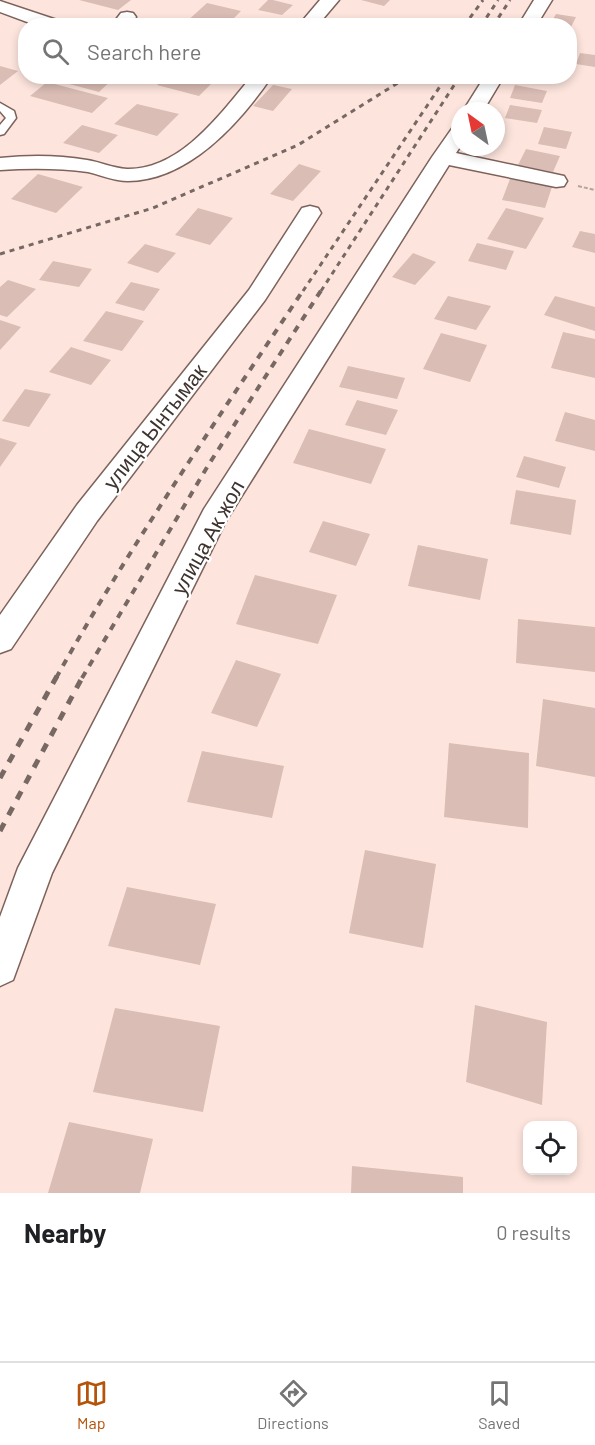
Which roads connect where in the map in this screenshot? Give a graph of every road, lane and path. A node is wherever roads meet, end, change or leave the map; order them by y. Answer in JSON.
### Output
{"nodes":[{"id":1,"x":330,"y":0,"type":"edge"},
{"id":2,"x":543,"y":0,"type":"edge"},
{"id":3,"x":0,"y":6,"type":"edge"},
{"id":4,"x":34,"y":18,"type":"edge"},
{"id":5,"x":315,"y":18,"type":"edge"},
{"id":6,"x":532,"y":18,"type":"edge"},
{"id":7,"x":256,"y":84,"type":"edge"},
{"id":8,"x":490,"y":84,"type":"edge"},
{"id":9,"x":479,"y":102,"type":"edge"},
{"id":10,"x":0,"y":106,"type":"edge"},
{"id":11,"x":0,"y":132,"type":"edge"},
{"id":12,"x":451,"y":145,"type":"edge"},
{"id":13,"x":443,"y":158,"type":"junction"},
{"id":14,"x":0,"y":164,"type":"edge"},
{"id":15,"x":556,"y":181,"type":"dead end"},
{"id":16,"x":310,"y":213,"type":"dead end"},
{"id":17,"x":0,"y":640,"type":"edge"},
{"id":18,"x":0,"y":967,"type":"edge"}],
"edges":[{"from":1,"to":5,"type":"street"},
{"from":2,"to":6,"type":"street"},
{"from":3,"to":4,"type":"street"},
{"from":7,"to":14,"type":"street"},
{"from":8,"to":9,"type":"street"},
{"from":10,"to":11,"type":"lane"},
{"from":12,"to":13,"type":"street","name":"улица Ак жол"},
{"from":13,"to":15,"type":"street"},
{"from":13,"to":18,"type":"street","name":"улица Ак жол"},
{"from":16,"to":17,"type":"street","name":"улица Ынтымак"}]}
